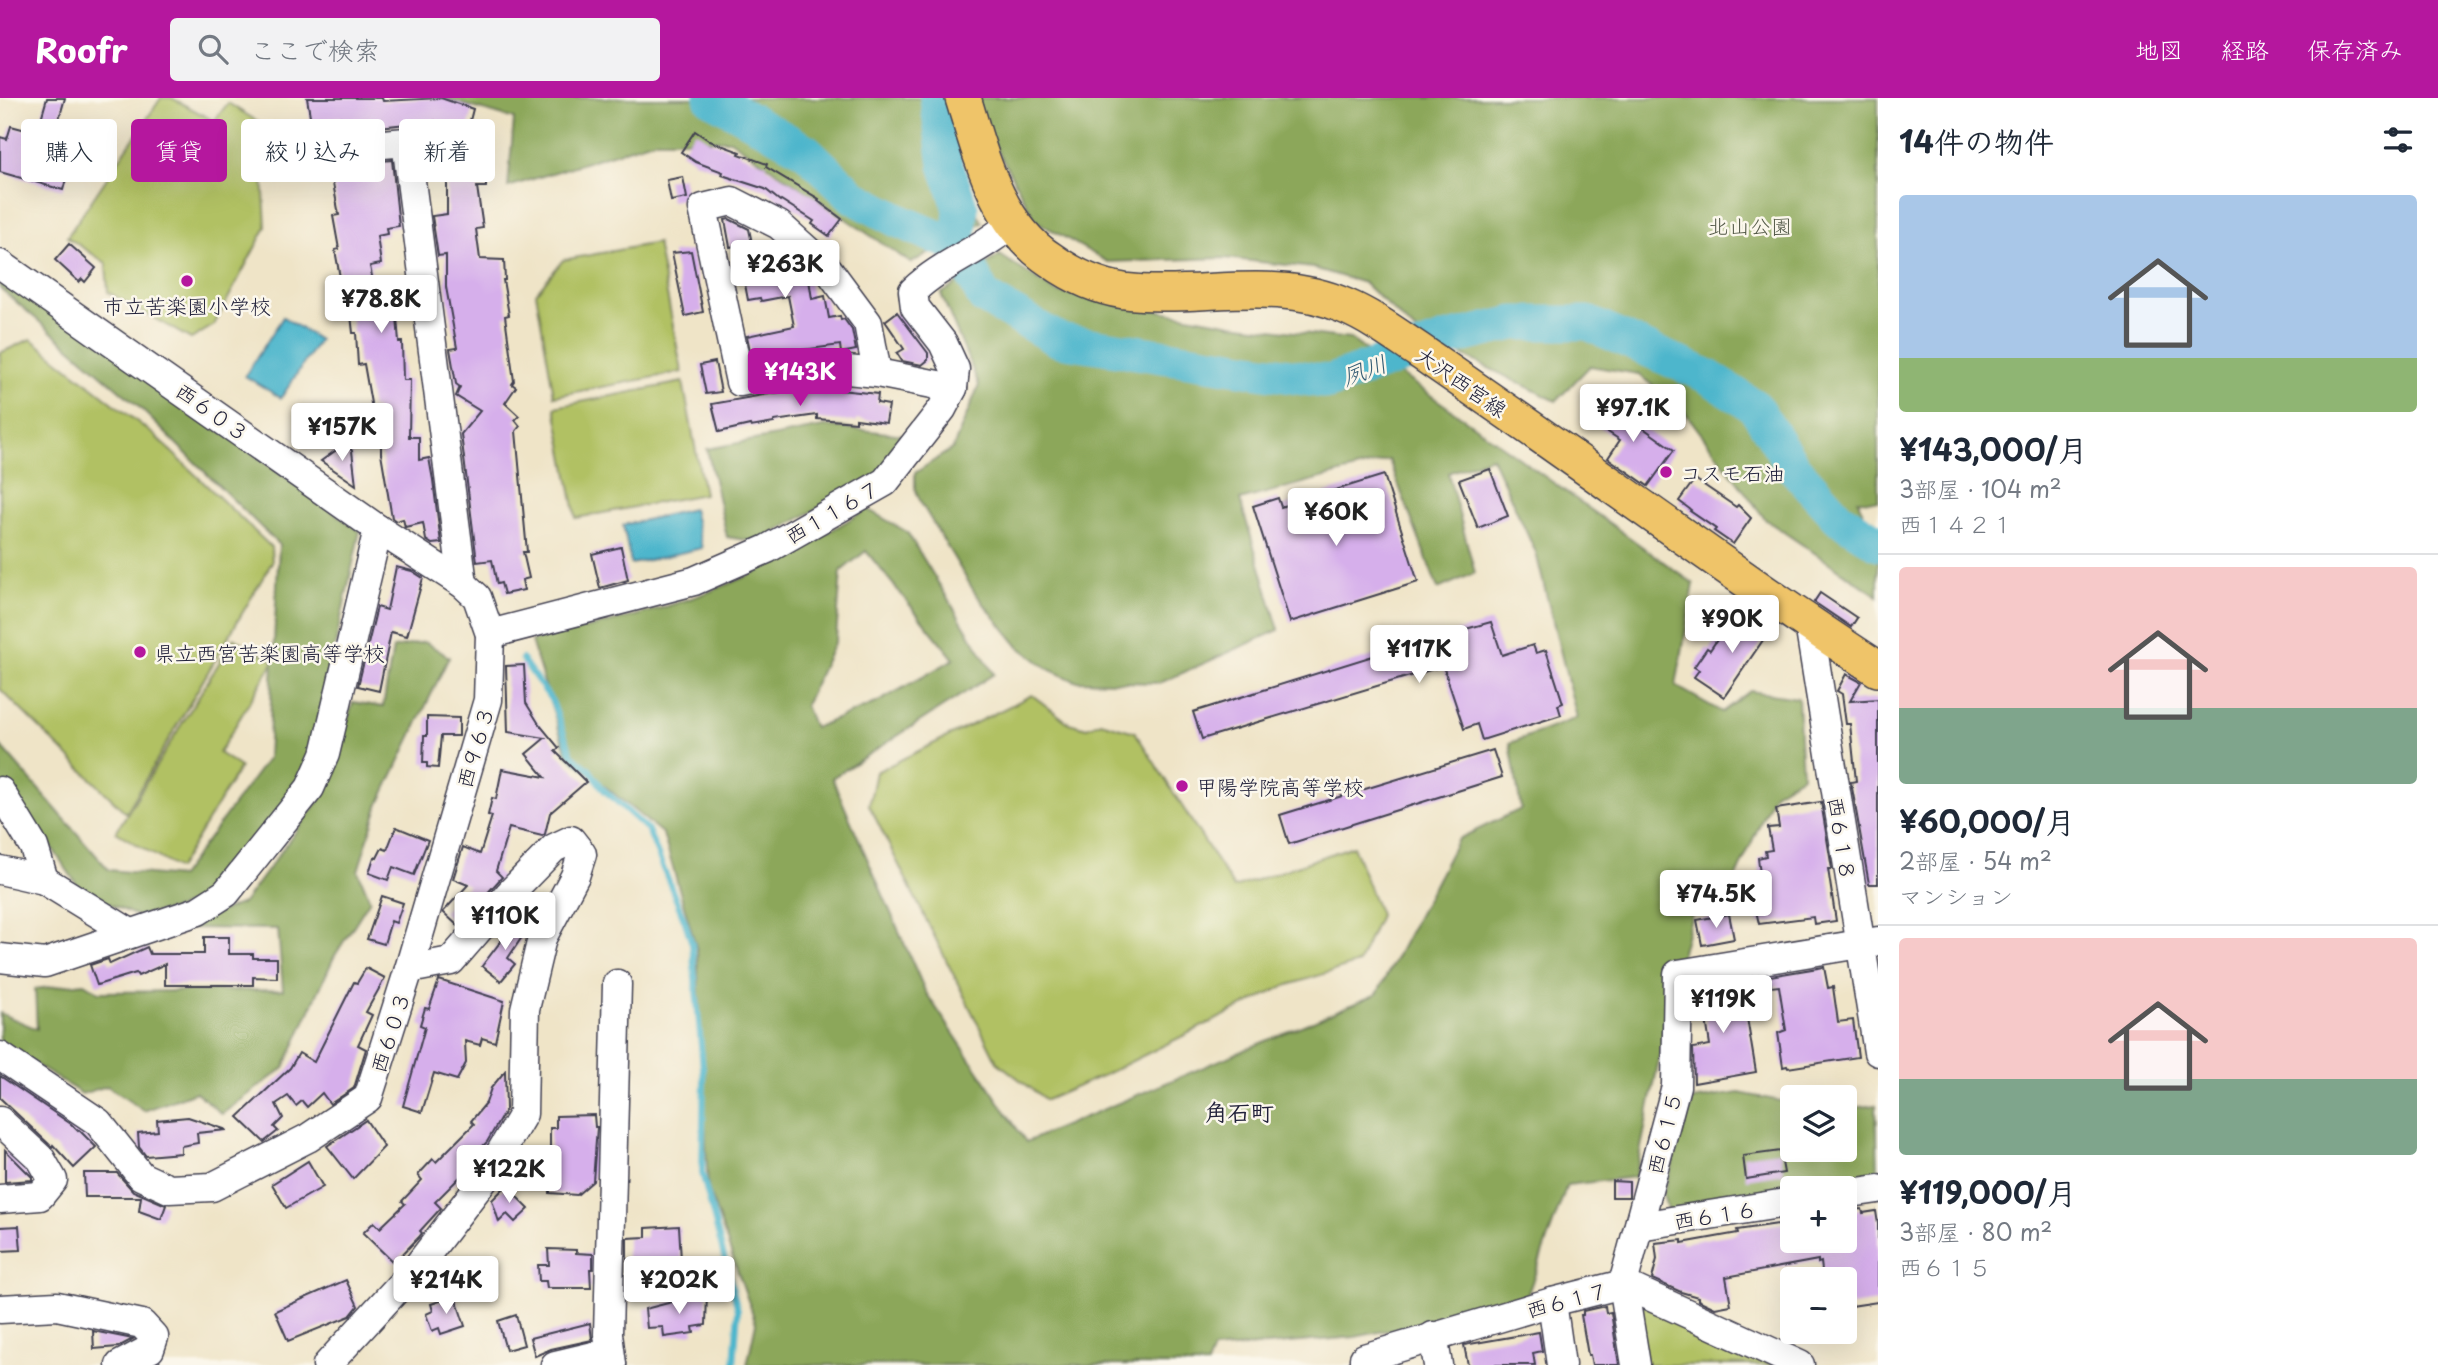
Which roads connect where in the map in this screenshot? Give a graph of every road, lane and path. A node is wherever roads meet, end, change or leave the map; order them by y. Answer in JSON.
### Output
{"nodes":[{"id":1,"x":963,"y":98,"type":"edge"},
{"id":2,"x":385,"y":144,"type":"edge"},
{"id":3,"x":1004,"y":231,"type":"junction"},
{"id":4,"x":0,"y":264,"type":"edge"},
{"id":5,"x":877,"y":373,"type":"junction"},
{"id":6,"x":953,"y":388,"type":"junction"},
{"id":7,"x":379,"y":529,"type":"junction"},
{"id":8,"x":463,"y":584,"type":"junction"},
{"id":9,"x":1809,"y":624,"type":"junction"},
{"id":10,"x":490,"y":634,"type":"junction"},
{"id":11,"x":1878,"y":669,"type":"edge"},
{"id":12,"x":0,"y":791,"type":"edge"},
{"id":13,"x":0,"y":870,"type":"edge"},
{"id":14,"x":44,"y":880,"type":"junction"},
{"id":15,"x":130,"y":933,"type":"junction"},
{"id":16,"x":1869,"y":942,"type":"edge"},
{"id":17,"x":0,"y":958,"type":"edge"},
{"id":18,"x":409,"y":969,"type":"junction"},
{"id":19,"x":617,"y":984,"type":"dead end"},
{"id":20,"x":1878,"y":1052,"type":"edge"},
{"id":21,"x":0,"y":1056,"type":"edge"},
{"id":22,"x":0,"y":1121,"type":"edge"},
{"id":23,"x":1878,"y":1189,"type":"edge"},
{"id":24,"x":1857,"y":1192,"type":"edge"},
{"id":25,"x":0,"y":1199,"type":"edge"},
{"id":26,"x":1780,"y":1204,"type":"edge"},
{"id":27,"x":1639,"y":1226,"type":"junction"},
{"id":28,"x":1623,"y":1284,"type":"junction"},
{"id":29,"x":1552,"y":1302,"type":"junction"},
{"id":30,"x":0,"y":1309,"type":"edge"},
{"id":31,"x":1433,"y":1336,"type":"junction"},
{"id":32,"x":1364,"y":1361,"type":"edge"},
{"id":33,"x":612,"y":1364,"type":"edge"},
{"id":34,"x":120,"y":1365,"type":"edge"},
{"id":35,"x":327,"y":1365,"type":"edge"},
{"id":36,"x":555,"y":1365,"type":"edge"},
{"id":37,"x":1438,"y":1365,"type":"edge"},
{"id":38,"x":1561,"y":1365,"type":"edge"},
{"id":39,"x":1636,"y":1365,"type":"edge"},
{"id":40,"x":1800,"y":1365,"type":"edge"}],
"edges":[{"from":1,"to":3,"type":"main road","name":"大沢西宮線"},
{"from":2,"to":8,"type":"street"},
{"from":3,"to":6,"type":"street"},
{"from":3,"to":9,"type":"main road","name":"大沢西宮線"},
{"from":4,"to":7,"type":"street","name":"西６０３"},
{"from":5,"to":5,"type":"street"},
{"from":5,"to":6,"type":"street"},
{"from":6,"to":10,"type":"street","name":"西１１６７"},
{"from":7,"to":8,"type":"street","name":"西９６３"},
{"from":7,"to":15,"type":"street"},
{"from":8,"to":10,"type":"street","name":"西９６３"},
{"from":9,"to":11,"type":"main road","name":"大沢西宮線"},
{"from":9,"to":16,"type":"street","name":"西６１８"},
{"from":10,"to":18,"type":"street","name":"西９６３"},
{"from":12,"to":14,"type":"street"},
{"from":13,"to":14,"type":"street"},
{"from":14,"to":15,"type":"street"},
{"from":15,"to":17,"type":"street"},
{"from":16,"to":20,"type":"street","name":"西６１８"},
{"from":16,"to":27,"type":"street","name":"西６１５"},
{"from":18,"to":21,"type":"street","name":"西６０３"},
{"from":18,"to":35,"type":"street","name":"西６０３"},
{"from":19,"to":33,"type":"street"},
{"from":22,"to":25,"type":"street"},
{"from":23,"to":24,"type":"street"},
{"from":26,"to":27,"type":"street","name":"西６１６"},
{"from":27,"to":28,"type":"street","name":"西６１５"},
{"from":28,"to":29,"type":"street","name":"西６１７"},
{"from":28,"to":39,"type":"street","name":"西６１５"},
{"from":28,"to":40,"type":"street","name":"西６１７"},
{"from":29,"to":31,"type":"street","name":"西６１７"},
{"from":29,"to":38,"type":"street"},
{"from":30,"to":34,"type":"street"},
{"from":31,"to":32,"type":"street","name":"西６１７"},
{"from":31,"to":37,"type":"street"},
{"from":33,"to":36,"type":"street"}]}
